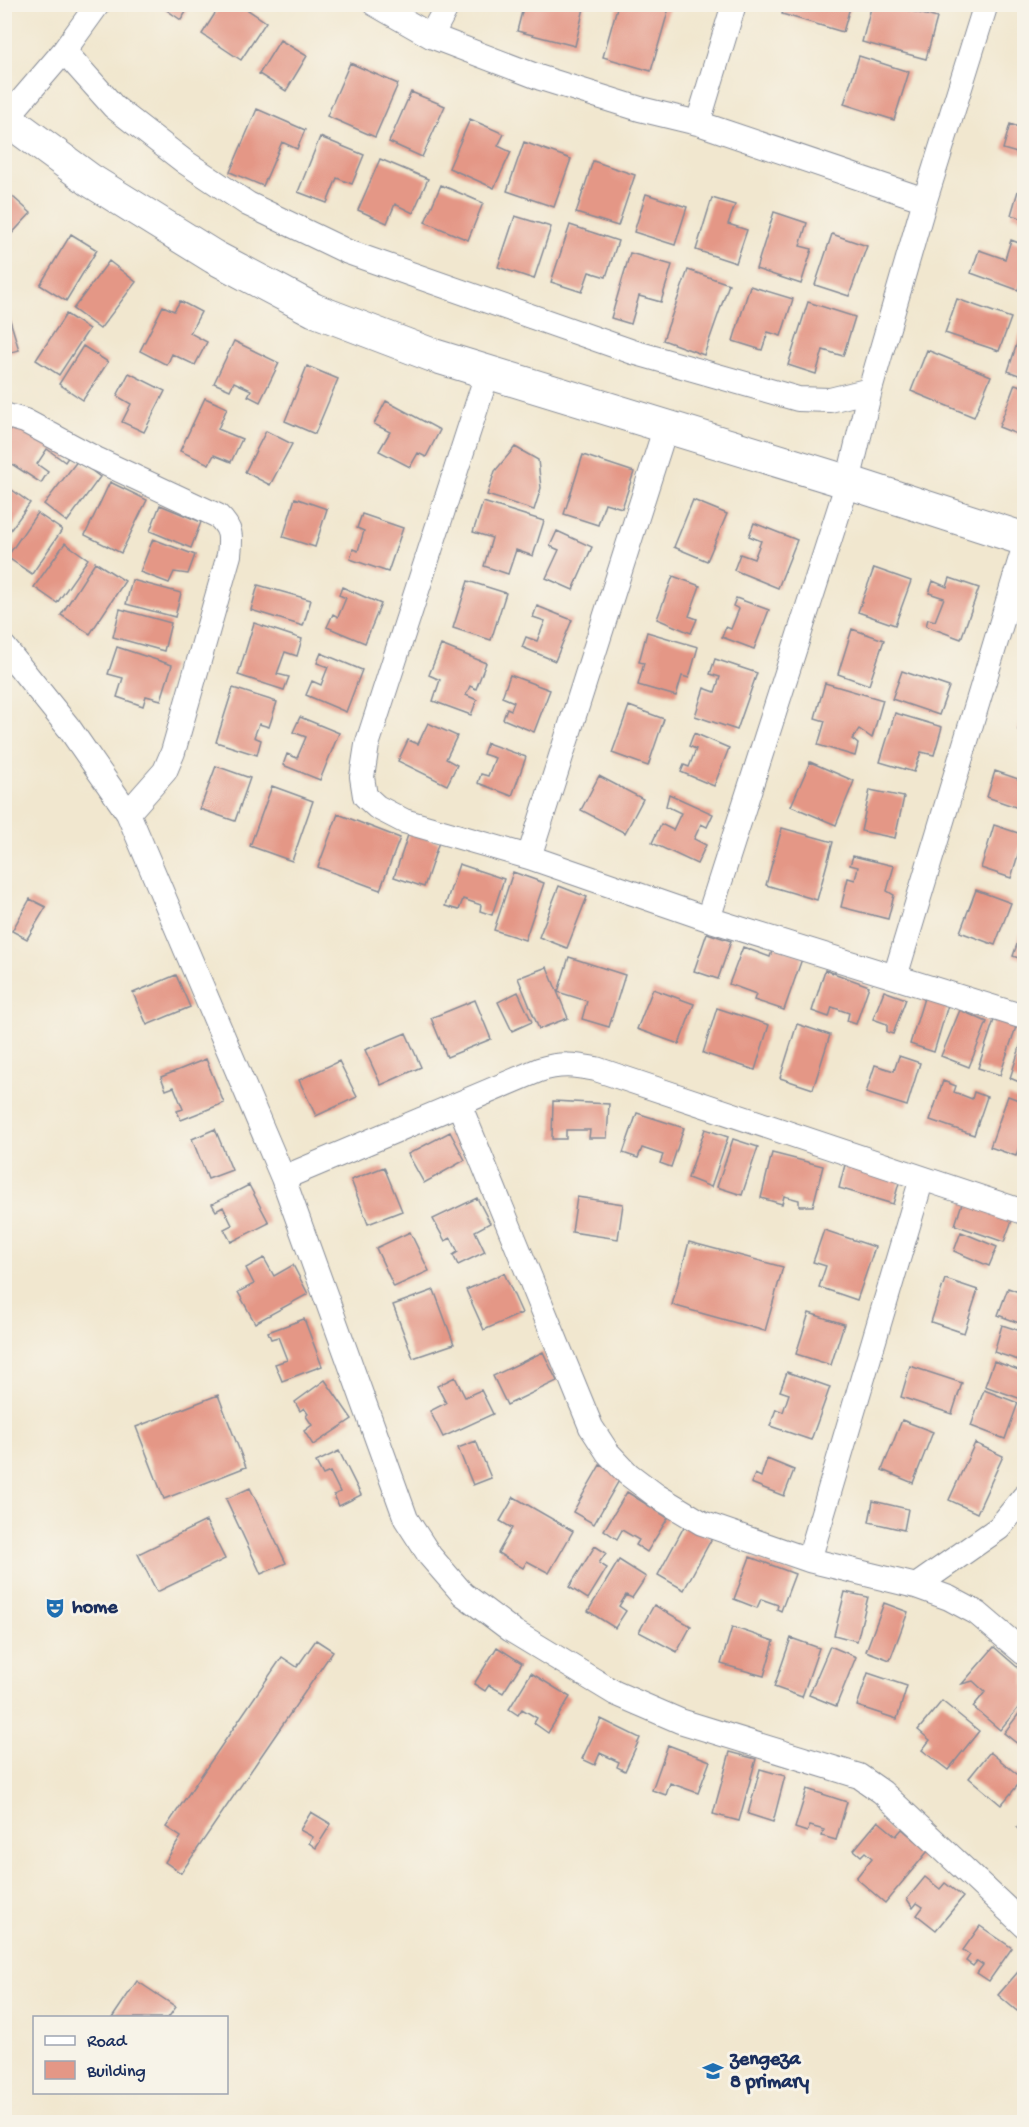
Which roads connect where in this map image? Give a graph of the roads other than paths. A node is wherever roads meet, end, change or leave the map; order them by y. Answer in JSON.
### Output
{"nodes":[{"id":1,"x":98,"y":4,"type":"edge"},
{"id":2,"x":375,"y":4,"type":"edge"},
{"id":3,"x":448,"y":4,"type":"edge"},
{"id":4,"x":734,"y":4,"type":"edge"},
{"id":5,"x":986,"y":4,"type":"edge"},
{"id":6,"x":431,"y":36,"type":"junction"},
{"id":7,"x":64,"y":51,"type":"junction"},
{"id":8,"x":5,"y":119,"type":"edge"},
{"id":9,"x":698,"y":123,"type":"junction"},
{"id":10,"x":925,"y":200,"type":"junction"},
{"id":11,"x":488,"y":371,"type":"junction"},
{"id":12,"x":870,"y":390,"type":"junction"},
{"id":13,"x":4,"y":416,"type":"edge"},
{"id":14,"x":666,"y":426,"type":"junction"},
{"id":15,"x":848,"y":482,"type":"junction"},
{"id":16,"x":1024,"y":539,"type":"edge"},
{"id":17,"x":1024,"y":548,"type":"edge"},
{"id":18,"x":4,"y":647,"type":"edge"},
{"id":19,"x":128,"y":813,"type":"junction"},
{"id":20,"x":529,"y":857,"type":"junction"},
{"id":21,"x":708,"y":919,"type":"junction"},
{"id":22,"x":895,"y":977,"type":"junction"},
{"id":23,"x":1024,"y":1017,"type":"edge"},
{"id":24,"x":459,"y":1104,"type":"junction"},
{"id":25,"x":283,"y":1178,"type":"junction"},
{"id":26,"x":922,"y":1178,"type":"junction"},
{"id":27,"x":1024,"y":1212,"type":"edge"},
{"id":28,"x":1024,"y":1497,"type":"edge"},
{"id":29,"x":809,"y":1560,"type":"junction"},
{"id":30,"x":916,"y":1586,"type":"junction"},
{"id":31,"x":1024,"y":1653,"type":"edge"},
{"id":32,"x":1024,"y":1925,"type":"edge"}],
"edges":[{"from":1,"to":7,"type":"street"},
{"from":2,"to":6,"type":"street"},
{"from":3,"to":6,"type":"street"},
{"from":4,"to":9,"type":"street"},
{"from":5,"to":10,"type":"street"},
{"from":6,"to":9,"type":"street"},
{"from":7,"to":8,"type":"street"},
{"from":7,"to":12,"type":"street"},
{"from":8,"to":11,"type":"street"},
{"from":9,"to":10,"type":"street"},
{"from":10,"to":12,"type":"street"},
{"from":11,"to":14,"type":"street"},
{"from":11,"to":20,"type":"street"},
{"from":12,"to":15,"type":"street"},
{"from":13,"to":19,"type":"street"},
{"from":14,"to":15,"type":"street"},
{"from":14,"to":20,"type":"street"},
{"from":15,"to":16,"type":"street"},
{"from":15,"to":21,"type":"street"},
{"from":17,"to":22,"type":"street"},
{"from":18,"to":19,"type":"street"},
{"from":19,"to":25,"type":"street"},
{"from":20,"to":21,"type":"street"},
{"from":21,"to":22,"type":"street"},
{"from":22,"to":23,"type":"street"},
{"from":24,"to":25,"type":"street"},
{"from":24,"to":26,"type":"street"},
{"from":24,"to":29,"type":"street"},
{"from":25,"to":32,"type":"street"},
{"from":26,"to":27,"type":"street"},
{"from":26,"to":29,"type":"street"},
{"from":28,"to":30,"type":"street"},
{"from":29,"to":30,"type":"street"},
{"from":30,"to":31,"type":"street"}]}
